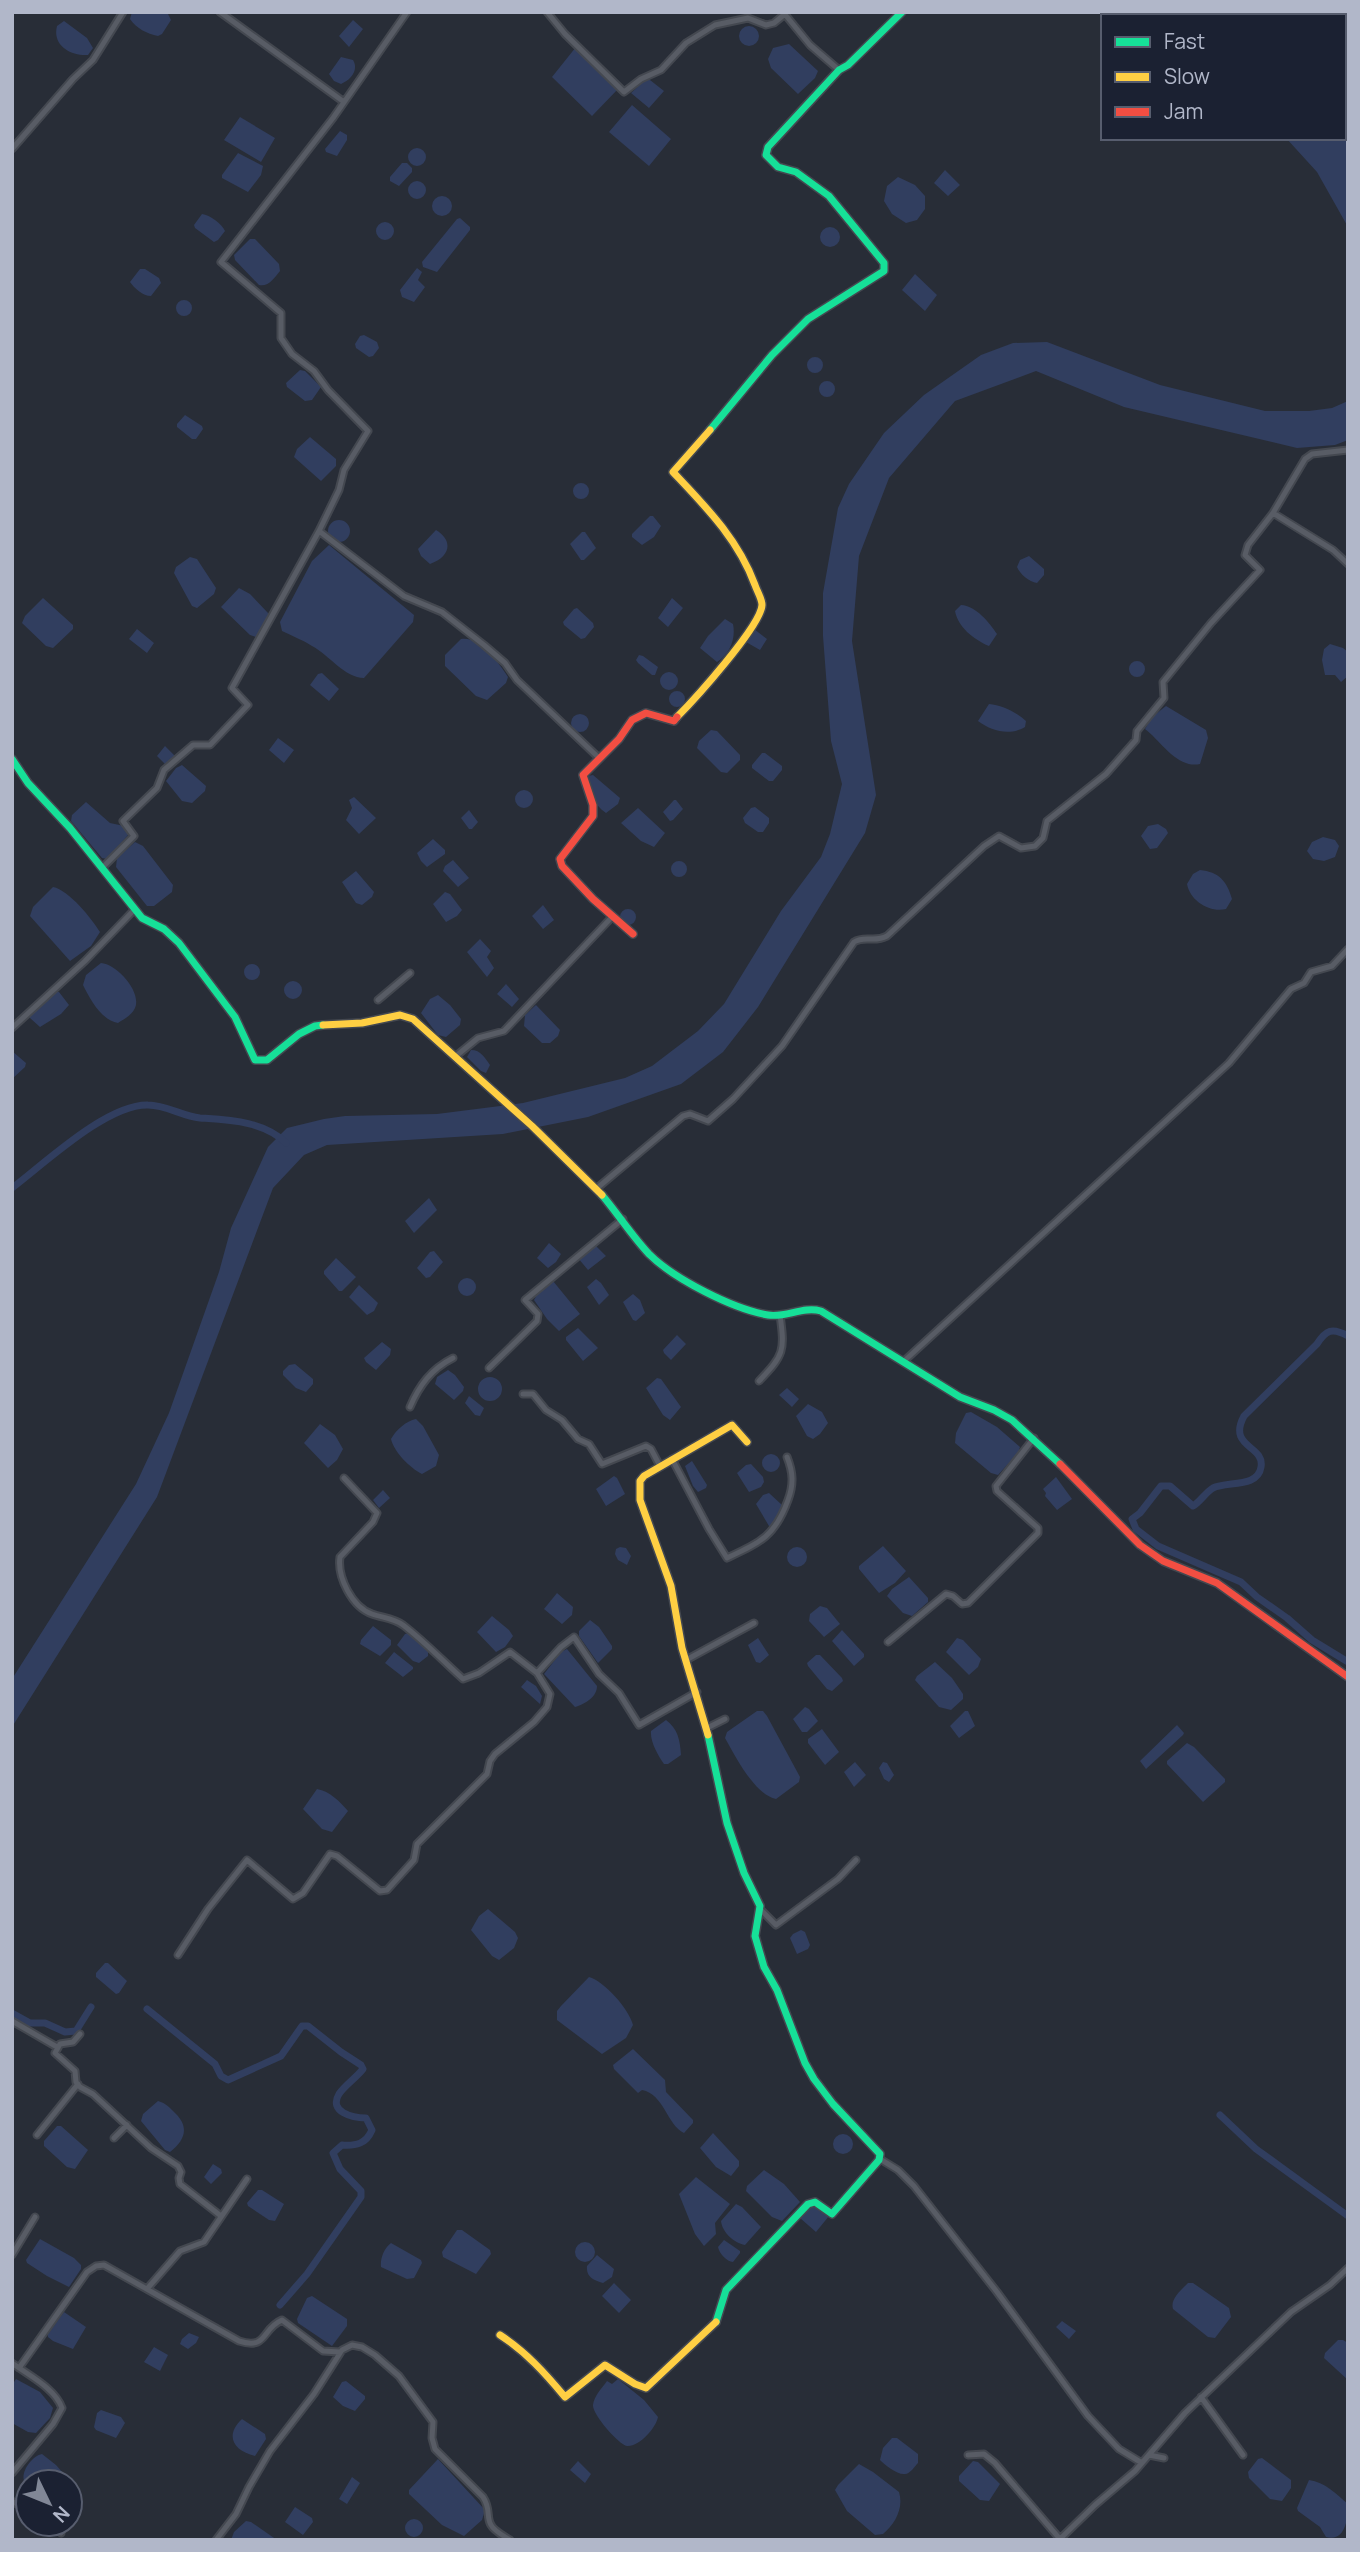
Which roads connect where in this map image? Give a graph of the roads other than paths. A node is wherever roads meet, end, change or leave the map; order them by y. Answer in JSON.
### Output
{"nodes":[{"id":1,"x":123,"y":12,"type":"edge"},
{"id":2,"x":220,"y":12,"type":"edge"},
{"id":3,"x":407,"y":12,"type":"edge"},
{"id":4,"x":547,"y":12,"type":"edge"},
{"id":5,"x":902,"y":12,"type":"edge"},
{"id":6,"x":784,"y":13,"type":"edge"},
{"id":7,"x":839,"y":70,"type":"junction"},
{"id":8,"x":344,"y":102,"type":"junction"},
{"id":9,"x":12,"y":149,"type":"edge"},
{"id":10,"x":1348,"y":450,"type":"edge"},
{"id":11,"x":1273,"y":513,"type":"junction"},
{"id":12,"x":319,"y":531,"type":"junction"},
{"id":13,"x":1348,"y":564,"type":"edge"},
{"id":14,"x":599,"y":758,"type":"junction"},
{"id":15,"x":12,"y":759,"type":"edge"},
{"id":16,"x":103,"y":867,"type":"junction"},
{"id":17,"x":135,"y":909,"type":"junction"},
{"id":18,"x":612,"y":917,"type":"junction"},
{"id":19,"x":633,"y":934,"type":"dead end"},
{"id":20,"x":1348,"y":949,"type":"edge"},
{"id":21,"x":410,"y":972,"type":"dead end"},
{"id":22,"x":378,"y":1000,"type":"dead end"},
{"id":23,"x":12,"y":1028,"type":"edge"},
{"id":24,"x":456,"y":1056,"type":"junction"},
{"id":25,"x":596,"y":1189,"type":"junction"},
{"id":26,"x":622,"y":1219,"type":"junction"},
{"id":27,"x":779,"y":1315,"type":"junction"},
{"id":28,"x":453,"y":1358,"type":"dead end"},
{"id":29,"x":903,"y":1362,"type":"junction"},
{"id":30,"x":489,"y":1368,"type":"dead end"},
{"id":31,"x":759,"y":1381,"type":"dead end"},
{"id":32,"x":523,"y":1394,"type":"dead end"},
{"id":33,"x":410,"y":1407,"type":"dead end"},
{"id":34,"x":1034,"y":1438,"type":"junction"},
{"id":35,"x":747,"y":1442,"type":"dead end"},
{"id":36,"x":787,"y":1457,"type":"dead end"},
{"id":37,"x":672,"y":1459,"type":"junction"},
{"id":38,"x":660,"y":1466,"type":"junction"},
{"id":39,"x":344,"y":1478,"type":"dead end"},
{"id":40,"x":754,"y":1623,"type":"dead end"},
{"id":41,"x":888,"y":1642,"type":"dead end"},
{"id":42,"x":686,"y":1660,"type":"junction"},
{"id":43,"x":537,"y":1673,"type":"junction"},
{"id":44,"x":1348,"y":1677,"type":"edge"},
{"id":45,"x":697,"y":1692,"type":"junction"},
{"id":46,"x":725,"y":1719,"type":"dead end"},
{"id":47,"x":707,"y":1728,"type":"junction"},
{"id":48,"x":856,"y":1860,"type":"dead end"},
{"id":49,"x":760,"y":1909,"type":"junction"},
{"id":50,"x":178,"y":1955,"type":"dead end"},
{"id":51,"x":12,"y":2021,"type":"edge"},
{"id":52,"x":80,"y":2034,"type":"dead end"},
{"id":53,"x":57,"y":2048,"type":"junction"},
{"id":54,"x":78,"y":2084,"type":"junction"},
{"id":55,"x":127,"y":2124,"type":"junction"},
{"id":56,"x":37,"y":2135,"type":"dead end"},
{"id":57,"x":114,"y":2138,"type":"dead end"},
{"id":58,"x":880,"y":2159,"type":"junction"},
{"id":59,"x":247,"y":2179,"type":"dead end"},
{"id":60,"x":221,"y":2216,"type":"junction"},
{"id":61,"x":35,"y":2217,"type":"dead end"},
{"id":62,"x":12,"y":2255,"type":"edge"},
{"id":63,"x":1348,"y":2268,"type":"edge"},
{"id":64,"x":148,"y":2289,"type":"junction"},
{"id":65,"x":500,"y":2335,"type":"dead end"},
{"id":66,"x":340,"y":2352,"type":"junction"},
{"id":67,"x":12,"y":2363,"type":"edge"},
{"id":68,"x":19,"y":2368,"type":"junction"},
{"id":69,"x":1201,"y":2397,"type":"junction"},
{"id":70,"x":968,"y":2455,"type":"dead end"},
{"id":71,"x":1149,"y":2455,"type":"junction"},
{"id":72,"x":1243,"y":2455,"type":"dead end"},
{"id":73,"x":1164,"y":2458,"type":"dead end"},
{"id":74,"x":1142,"y":2463,"type":"junction"},
{"id":75,"x":12,"y":2473,"type":"edge"},
{"id":76,"x":1059,"y":2539,"type":"edge"},
{"id":77,"x":216,"y":2540,"type":"edge"},
{"id":78,"x":510,"y":2540,"type":"edge"}],
"edges":[{"from":1,"to":9,"type":"street"},
{"from":2,"to":8,"type":"street"},
{"from":3,"to":8,"type":"street"},
{"from":4,"to":6,"type":"street"},
{"from":5,"to":7,"type":"street"},
{"from":6,"to":7,"type":"street"},
{"from":7,"to":14,"type":"street"},
{"from":8,"to":12,"type":"street"},
{"from":10,"to":11,"type":"street"},
{"from":11,"to":13,"type":"street"},
{"from":11,"to":25,"type":"street"},
{"from":12,"to":14,"type":"street"},
{"from":12,"to":16,"type":"street"},
{"from":14,"to":18,"type":"street"},
{"from":15,"to":16,"type":"street"},
{"from":16,"to":17,"type":"street"},
{"from":17,"to":23,"type":"street"},
{"from":17,"to":24,"type":"street"},
{"from":18,"to":19,"type":"street"},
{"from":18,"to":24,"type":"street"},
{"from":20,"to":29,"type":"street"},
{"from":21,"to":22,"type":"street"},
{"from":24,"to":25,"type":"street"},
{"from":25,"to":26,"type":"street"},
{"from":26,"to":27,"type":"street"},
{"from":26,"to":30,"type":"street"},
{"from":27,"to":29,"type":"street"},
{"from":27,"to":31,"type":"street"},
{"from":28,"to":33,"type":"street"},
{"from":29,"to":34,"type":"street"},
{"from":32,"to":38,"type":"street"},
{"from":34,"to":41,"type":"street"},
{"from":34,"to":44,"type":"street"},
{"from":35,"to":37,"type":"street"},
{"from":36,"to":37,"type":"street"},
{"from":37,"to":38,"type":"street"},
{"from":38,"to":42,"type":"street"},
{"from":39,"to":43,"type":"street"},
{"from":40,"to":42,"type":"street"},
{"from":42,"to":45,"type":"street"},
{"from":43,"to":45,"type":"street"},
{"from":43,"to":50,"type":"street"},
{"from":45,"to":47,"type":"street"},
{"from":46,"to":47,"type":"street"},
{"from":47,"to":49,"type":"street"},
{"from":48,"to":49,"type":"street"},
{"from":49,"to":58,"type":"street"},
{"from":51,"to":53,"type":"street"},
{"from":52,"to":53,"type":"street"},
{"from":53,"to":54,"type":"street"},
{"from":54,"to":55,"type":"street"},
{"from":54,"to":56,"type":"street"},
{"from":55,"to":57,"type":"street"},
{"from":55,"to":60,"type":"street"},
{"from":58,"to":65,"type":"street"},
{"from":58,"to":74,"type":"street"},
{"from":59,"to":60,"type":"street"},
{"from":60,"to":64,"type":"street"},
{"from":61,"to":62,"type":"street"},
{"from":63,"to":69,"type":"street"},
{"from":64,"to":66,"type":"street"},
{"from":64,"to":68,"type":"street"},
{"from":66,"to":77,"type":"street"},
{"from":66,"to":78,"type":"street"},
{"from":67,"to":68,"type":"street"},
{"from":68,"to":75,"type":"street"},
{"from":69,"to":71,"type":"street"},
{"from":69,"to":72,"type":"street"},
{"from":70,"to":76,"type":"street"},
{"from":71,"to":73,"type":"street"},
{"from":71,"to":74,"type":"street"},
{"from":74,"to":76,"type":"street"}]}
